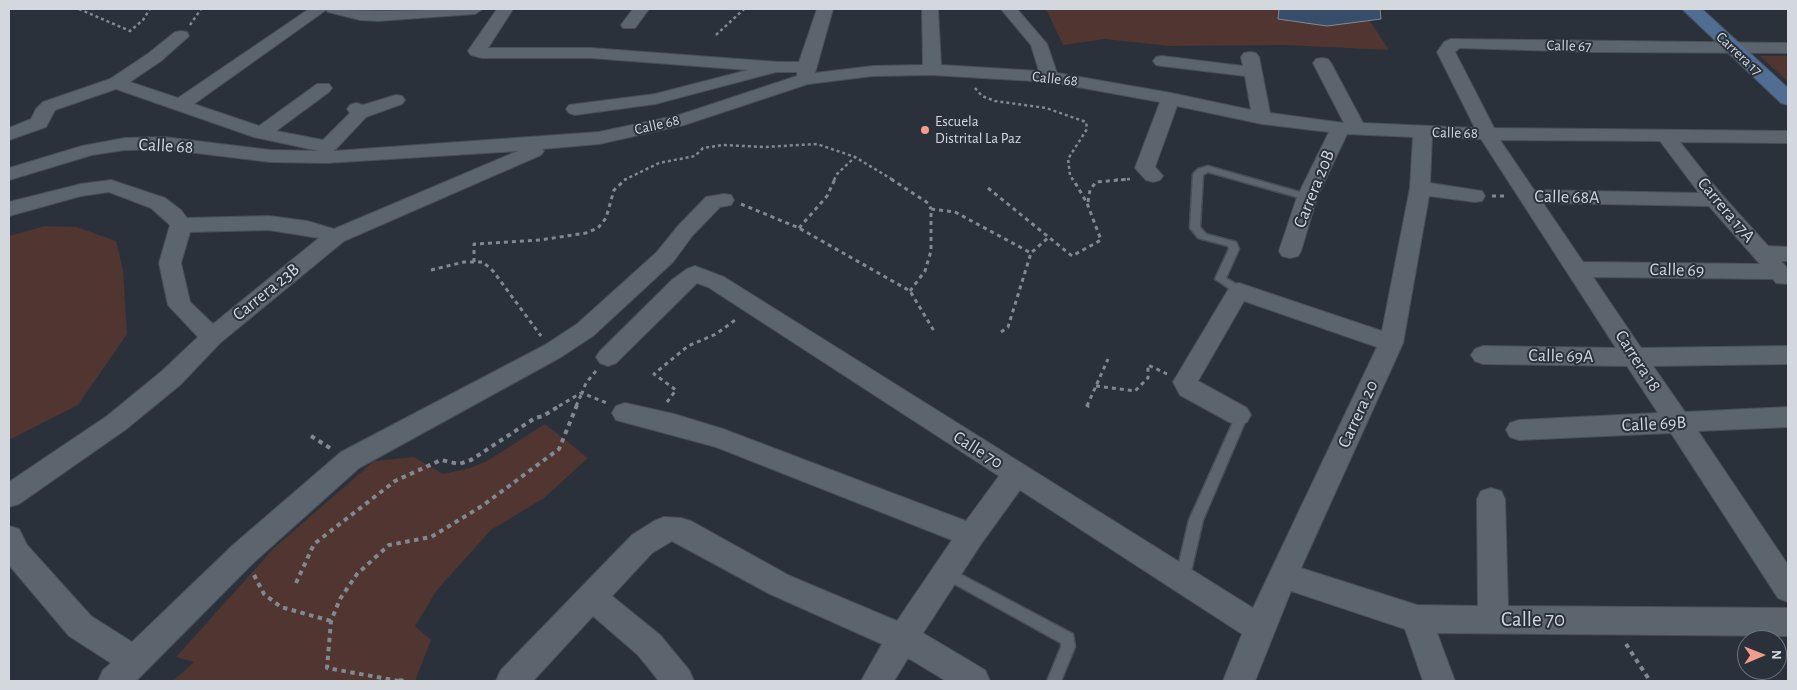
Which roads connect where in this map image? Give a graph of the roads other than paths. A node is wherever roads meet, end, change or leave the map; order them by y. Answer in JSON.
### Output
{"nodes":[{"id":1,"x":319,"y":9,"type":"edge"},
{"id":2,"x":334,"y":9,"type":"edge"},
{"id":3,"x":475,"y":9,"type":"edge"},
{"id":4,"x":505,"y":9,"type":"edge"},
{"id":5,"x":641,"y":9,"type":"edge"},
{"id":6,"x":825,"y":9,"type":"edge"},
{"id":7,"x":930,"y":9,"type":"edge"},
{"id":8,"x":1009,"y":9,"type":"edge"},
{"id":9,"x":1691,"y":9,"type":"edge"},
{"id":10,"x":353,"y":11,"type":"edge"},
{"id":11,"x":629,"y":25,"type":"dead end"},
{"id":12,"x":181,"y":36,"type":"dead end"},
{"id":13,"x":1732,"y":47,"type":"junction"},
{"id":14,"x":1788,"y":48,"type":"edge"},
{"id":15,"x":1162,"y":61,"type":"dead end"},
{"id":16,"x":1322,"y":63,"type":"dead end"},
{"id":17,"x":778,"y":67,"type":"junction"},
{"id":18,"x":932,"y":70,"type":"junction"},
{"id":19,"x":806,"y":73,"type":"junction"},
{"id":20,"x":1050,"y":77,"type":"junction"},
{"id":21,"x":116,"y":83,"type":"junction"},
{"id":22,"x":323,"y":88,"type":"dead end"},
{"id":23,"x":1171,"y":98,"type":"junction"},
{"id":24,"x":1788,"y":99,"type":"edge"},
{"id":25,"x":396,"y":100,"type":"dead end"},
{"id":26,"x":182,"y":104,"type":"junction"},
{"id":27,"x":575,"y":109,"type":"dead end"},
{"id":28,"x":357,"y":113,"type":"junction"},
{"id":29,"x":1262,"y":118,"type":"junction"},
{"id":30,"x":387,"y":120,"type":"dead end"},
{"id":31,"x":1348,"y":128,"type":"junction"},
{"id":32,"x":1423,"y":132,"type":"junction"},
{"id":33,"x":262,"y":133,"type":"junction"},
{"id":34,"x":9,"y":134,"type":"edge"},
{"id":35,"x":1487,"y":134,"type":"junction"},
{"id":36,"x":1665,"y":136,"type":"junction"},
{"id":37,"x":1788,"y":137,"type":"edge"},
{"id":38,"x":557,"y":143,"type":"junction"},
{"id":39,"x":327,"y":152,"type":"junction"},
{"id":40,"x":9,"y":174,"type":"edge"},
{"id":41,"x":1153,"y":176,"type":"road end"},
{"id":42,"x":1420,"y":188,"type":"junction"},
{"id":43,"x":1475,"y":196,"type":"road end"},
{"id":44,"x":1528,"y":196,"type":"junction"},
{"id":45,"x":1308,"y":197,"type":"junction"},
{"id":46,"x":724,"y":200,"type":"road end"},
{"id":47,"x":1715,"y":200,"type":"junction"},
{"id":48,"x":9,"y":209,"type":"edge"},
{"id":49,"x":181,"y":225,"type":"junction"},
{"id":50,"x":336,"y":236,"type":"junction"},
{"id":51,"x":1290,"y":251,"type":"dead end"},
{"id":52,"x":1762,"y":253,"type":"joint"},
{"id":53,"x":1577,"y":269,"type":"junction"},
{"id":54,"x":1785,"y":269,"type":"edge"},
{"id":55,"x":1238,"y":291,"type":"junction"},
{"id":56,"x":212,"y":336,"type":"junction"},
{"id":57,"x":1391,"y":344,"type":"junction"},
{"id":58,"x":1484,"y":355,"type":"dead end"},
{"id":59,"x":1788,"y":355,"type":"edge"},
{"id":60,"x":1635,"y":357,"type":"junction"},
{"id":61,"x":608,"y":358,"type":"road end"},
{"id":62,"x":1238,"y":415,"type":"joint"},
{"id":63,"x":637,"y":416,"type":"road end"},
{"id":64,"x":1788,"y":417,"type":"edge"},
{"id":65,"x":1679,"y":424,"type":"junction"},
{"id":66,"x":1519,"y":430,"type":"dead end"},
{"id":67,"x":1016,"y":474,"type":"junction"},
{"id":68,"x":9,"y":496,"type":"edge"},
{"id":69,"x":1491,"y":499,"type":"dead end"},
{"id":70,"x":971,"y":535,"type":"junction"},
{"id":71,"x":9,"y":538,"type":"edge"},
{"id":72,"x":946,"y":573,"type":"junction"},
{"id":73,"x":1284,"y":576,"type":"junction"},
{"id":74,"x":1182,"y":580,"type":"junction"},
{"id":75,"x":1788,"y":589,"type":"edge"},
{"id":76,"x":593,"y":598,"type":"junction"},
{"id":77,"x":1417,"y":619,"type":"junction"},
{"id":78,"x":1493,"y":619,"type":"junction"},
{"id":79,"x":1788,"y":622,"type":"edge"},
{"id":80,"x":1259,"y":628,"type":"junction"},
{"id":81,"x":902,"y":638,"type":"junction"},
{"id":82,"x":135,"y":661,"type":"junction"},
{"id":83,"x":114,"y":681,"type":"edge"},
{"id":84,"x":512,"y":681,"type":"edge"},
{"id":85,"x":678,"y":681,"type":"edge"},
{"id":86,"x":877,"y":681,"type":"edge"},
{"id":87,"x":974,"y":681,"type":"edge"},
{"id":88,"x":1054,"y":681,"type":"edge"},
{"id":89,"x":1239,"y":681,"type":"edge"},
{"id":90,"x":1439,"y":681,"type":"edge"}],
"edges":[{"from":1,"to":26,"type":"street"},
{"from":2,"to":10,"type":"street"},
{"from":3,"to":10,"type":"street"},
{"from":4,"to":17,"type":"street"},
{"from":5,"to":11,"type":"street"},
{"from":6,"to":19,"type":"street"},
{"from":7,"to":18,"type":"street"},
{"from":8,"to":20,"type":"street"},
{"from":9,"to":13,"type":"main road","name":"Carrera 17"},
{"from":12,"to":21,"type":"street"},
{"from":13,"to":14,"type":"street","name":"Calle 67"},
{"from":13,"to":24,"type":"main road","name":"Carrera 17"},
{"from":13,"to":35,"type":"street","name":"Calle 67"},
{"from":15,"to":29,"type":"street"},
{"from":16,"to":31,"type":"street"},
{"from":17,"to":19,"type":"street"},
{"from":17,"to":27,"type":"street"},
{"from":18,"to":19,"type":"street","name":"Calle 68"},
{"from":18,"to":20,"type":"street","name":"Calle 68"},
{"from":19,"to":38,"type":"street","name":"Calle 68"},
{"from":20,"to":23,"type":"street","name":"Calle 68"},
{"from":21,"to":26,"type":"street","name":"Calle 68"},
{"from":21,"to":34,"type":"street"},
{"from":22,"to":33,"type":"street"},
{"from":23,"to":29,"type":"street","name":"Calle 68"},
{"from":23,"to":41,"type":"street"},
{"from":25,"to":28,"type":"street"},
{"from":26,"to":33,"type":"street","name":"Calle 68"},
{"from":28,"to":30,"type":"street"},
{"from":28,"to":39,"type":"street"},
{"from":29,"to":31,"type":"street","name":"Calle 68"},
{"from":31,"to":32,"type":"street","name":"Calle 68"},
{"from":31,"to":45,"type":"street","name":"Carrera 20B"},
{"from":32,"to":35,"type":"street","name":"Calle 68"},
{"from":32,"to":42,"type":"street","name":"Carrera 20"},
{"from":33,"to":39,"type":"street","name":"Calle 68"},
{"from":35,"to":36,"type":"street","name":"Calle 68"},
{"from":35,"to":44,"type":"street","name":"Carrera 18"},
{"from":36,"to":37,"type":"street","name":"Calle 68"},
{"from":36,"to":47,"type":"street","name":"Carrera 17A"},
{"from":38,"to":39,"type":"street","name":"Calle 68"},
{"from":38,"to":50,"type":"street","name":"Carrera 23B"},
{"from":39,"to":40,"type":"street","name":"Calle 68"},
{"from":42,"to":43,"type":"street"},
{"from":42,"to":57,"type":"street","name":"Carrera 20"},
{"from":44,"to":47,"type":"street","name":"Calle 68A"},
{"from":44,"to":53,"type":"street","name":"Carrera 18"},
{"from":45,"to":51,"type":"street","name":"Carrera 20B"},
{"from":45,"to":55,"type":"lane"},
{"from":46,"to":82,"type":"street"},
{"from":47,"to":52,"type":"street","name":"Carrera 17A"},
{"from":48,"to":49,"type":"street"},
{"from":49,"to":50,"type":"street"},
{"from":49,"to":56,"type":"street"},
{"from":50,"to":56,"type":"street","name":"Carrera 23B"},
{"from":52,"to":54,"type":"street","name":"Calle 69"},
{"from":53,"to":54,"type":"street","name":"Calle 69"},
{"from":53,"to":60,"type":"street","name":"Carrera 18"},
{"from":55,"to":57,"type":"street"},
{"from":55,"to":62,"type":"street"},
{"from":56,"to":68,"type":"street","name":"Carrera 23B"},
{"from":57,"to":73,"type":"street","name":"Carrera 20"},
{"from":58,"to":60,"type":"street","name":"Calle 69A"},
{"from":59,"to":60,"type":"street","name":"Calle 69A"},
{"from":60,"to":65,"type":"street","name":"Carrera 18"},
{"from":61,"to":67,"type":"street","name":"Calle 70"},
{"from":62,"to":74,"type":"lane"},
{"from":63,"to":70,"type":"street"},
{"from":64,"to":65,"type":"street","name":"Calle 69B"},
{"from":65,"to":66,"type":"street","name":"Calle 69B"},
{"from":65,"to":75,"type":"street","name":"Carrera 18"},
{"from":67,"to":70,"type":"street"},
{"from":67,"to":74,"type":"street","name":"Calle 70"},
{"from":69,"to":78,"type":"street"},
{"from":70,"to":72,"type":"street"},
{"from":71,"to":82,"type":"street"},
{"from":72,"to":81,"type":"street"},
{"from":72,"to":88,"type":"lane"},
{"from":73,"to":77,"type":"street","name":"Calle 70"},
{"from":73,"to":80,"type":"street","name":"Carrera 20"},
{"from":74,"to":80,"type":"street","name":"Calle 70"},
{"from":76,"to":81,"type":"street"},
{"from":76,"to":84,"type":"street"},
{"from":76,"to":85,"type":"street"},
{"from":77,"to":78,"type":"street","name":"Calle 70"},
{"from":77,"to":90,"type":"street"},
{"from":78,"to":79,"type":"street","name":"Calle 70"},
{"from":80,"to":89,"type":"street","name":"Carrera 20"},
{"from":81,"to":86,"type":"street"},
{"from":81,"to":87,"type":"street"},
{"from":82,"to":83,"type":"street"}]}
